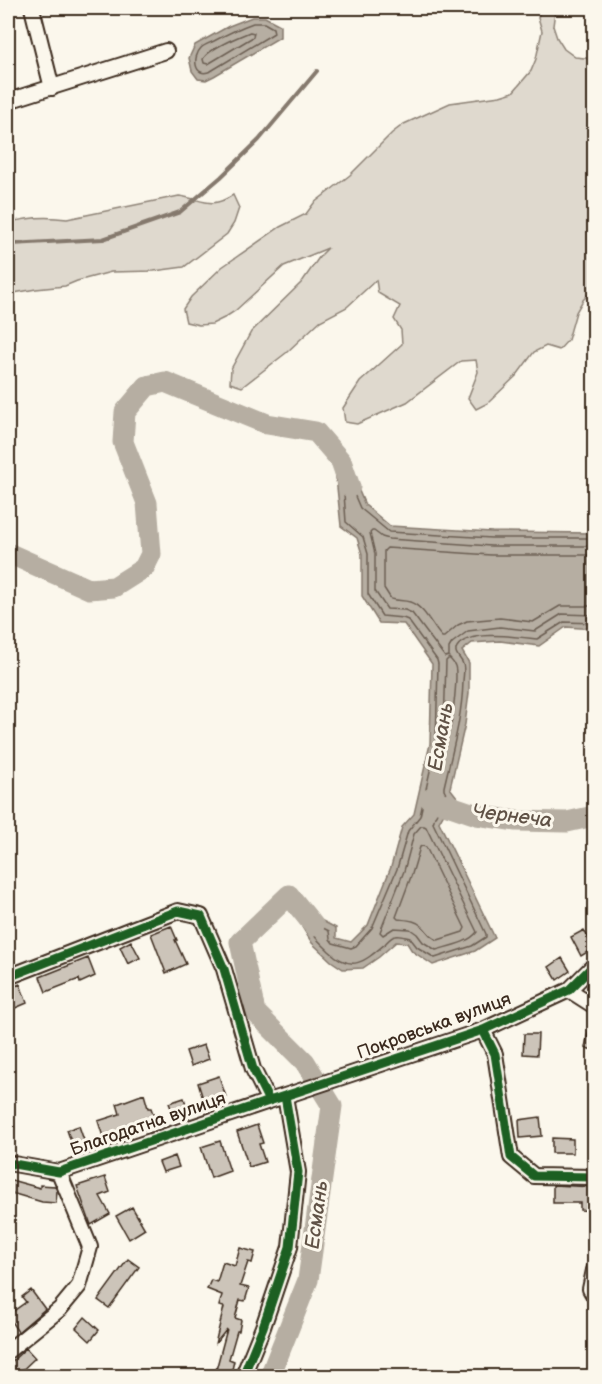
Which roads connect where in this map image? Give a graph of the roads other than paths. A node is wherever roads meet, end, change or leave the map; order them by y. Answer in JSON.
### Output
{"nodes":[{"id":1,"x":32,"y":8,"type":"edge"},
{"id":2,"x":166,"y":51,"type":"dead end"},
{"id":3,"x":52,"y":88,"type":"junction"},
{"id":4,"x":8,"y":101,"type":"edge"},
{"id":5,"x":594,"y":965,"type":"edge"},
{"id":6,"x":8,"y":976,"type":"edge"},
{"id":7,"x":569,"y":990,"type":"junction"},
{"id":8,"x":594,"y":1006,"type":"edge"},
{"id":9,"x":483,"y":1030,"type":"junction"},
{"id":10,"x":291,"y":1094,"type":"junction"},
{"id":11,"x":269,"y":1101,"type":"junction"},
{"id":12,"x":8,"y":1163,"type":"edge"},
{"id":13,"x":59,"y":1172,"type":"junction"},
{"id":14,"x":594,"y":1177,"type":"edge"},
{"id":15,"x":594,"y":1270,"type":"edge"},
{"id":16,"x":594,"y":1296,"type":"edge"},
{"id":17,"x":8,"y":1351,"type":"edge"},
{"id":18,"x":243,"y":1377,"type":"edge"}],
"edges":[{"from":1,"to":3,"type":"street"},
{"from":2,"to":3,"type":"street"},
{"from":3,"to":4,"type":"street"},
{"from":5,"to":7,"type":"street","name":"Покровська вулиця"},
{"from":6,"to":11,"type":"street"},
{"from":7,"to":8,"type":"street"},
{"from":7,"to":9,"type":"street","name":"Покровська вулиця"},
{"from":9,"to":10,"type":"street","name":"Покровська вулиця"},
{"from":9,"to":14,"type":"street"},
{"from":10,"to":11,"type":"street","name":"Благодатна вулиця"},
{"from":10,"to":18,"type":"street"},
{"from":11,"to":13,"type":"street","name":"Благодатна вулиця"},
{"from":12,"to":13,"type":"street","name":"Благодатна вулиця"},
{"from":13,"to":17,"type":"street"},
{"from":15,"to":16,"type":"street"}]}
